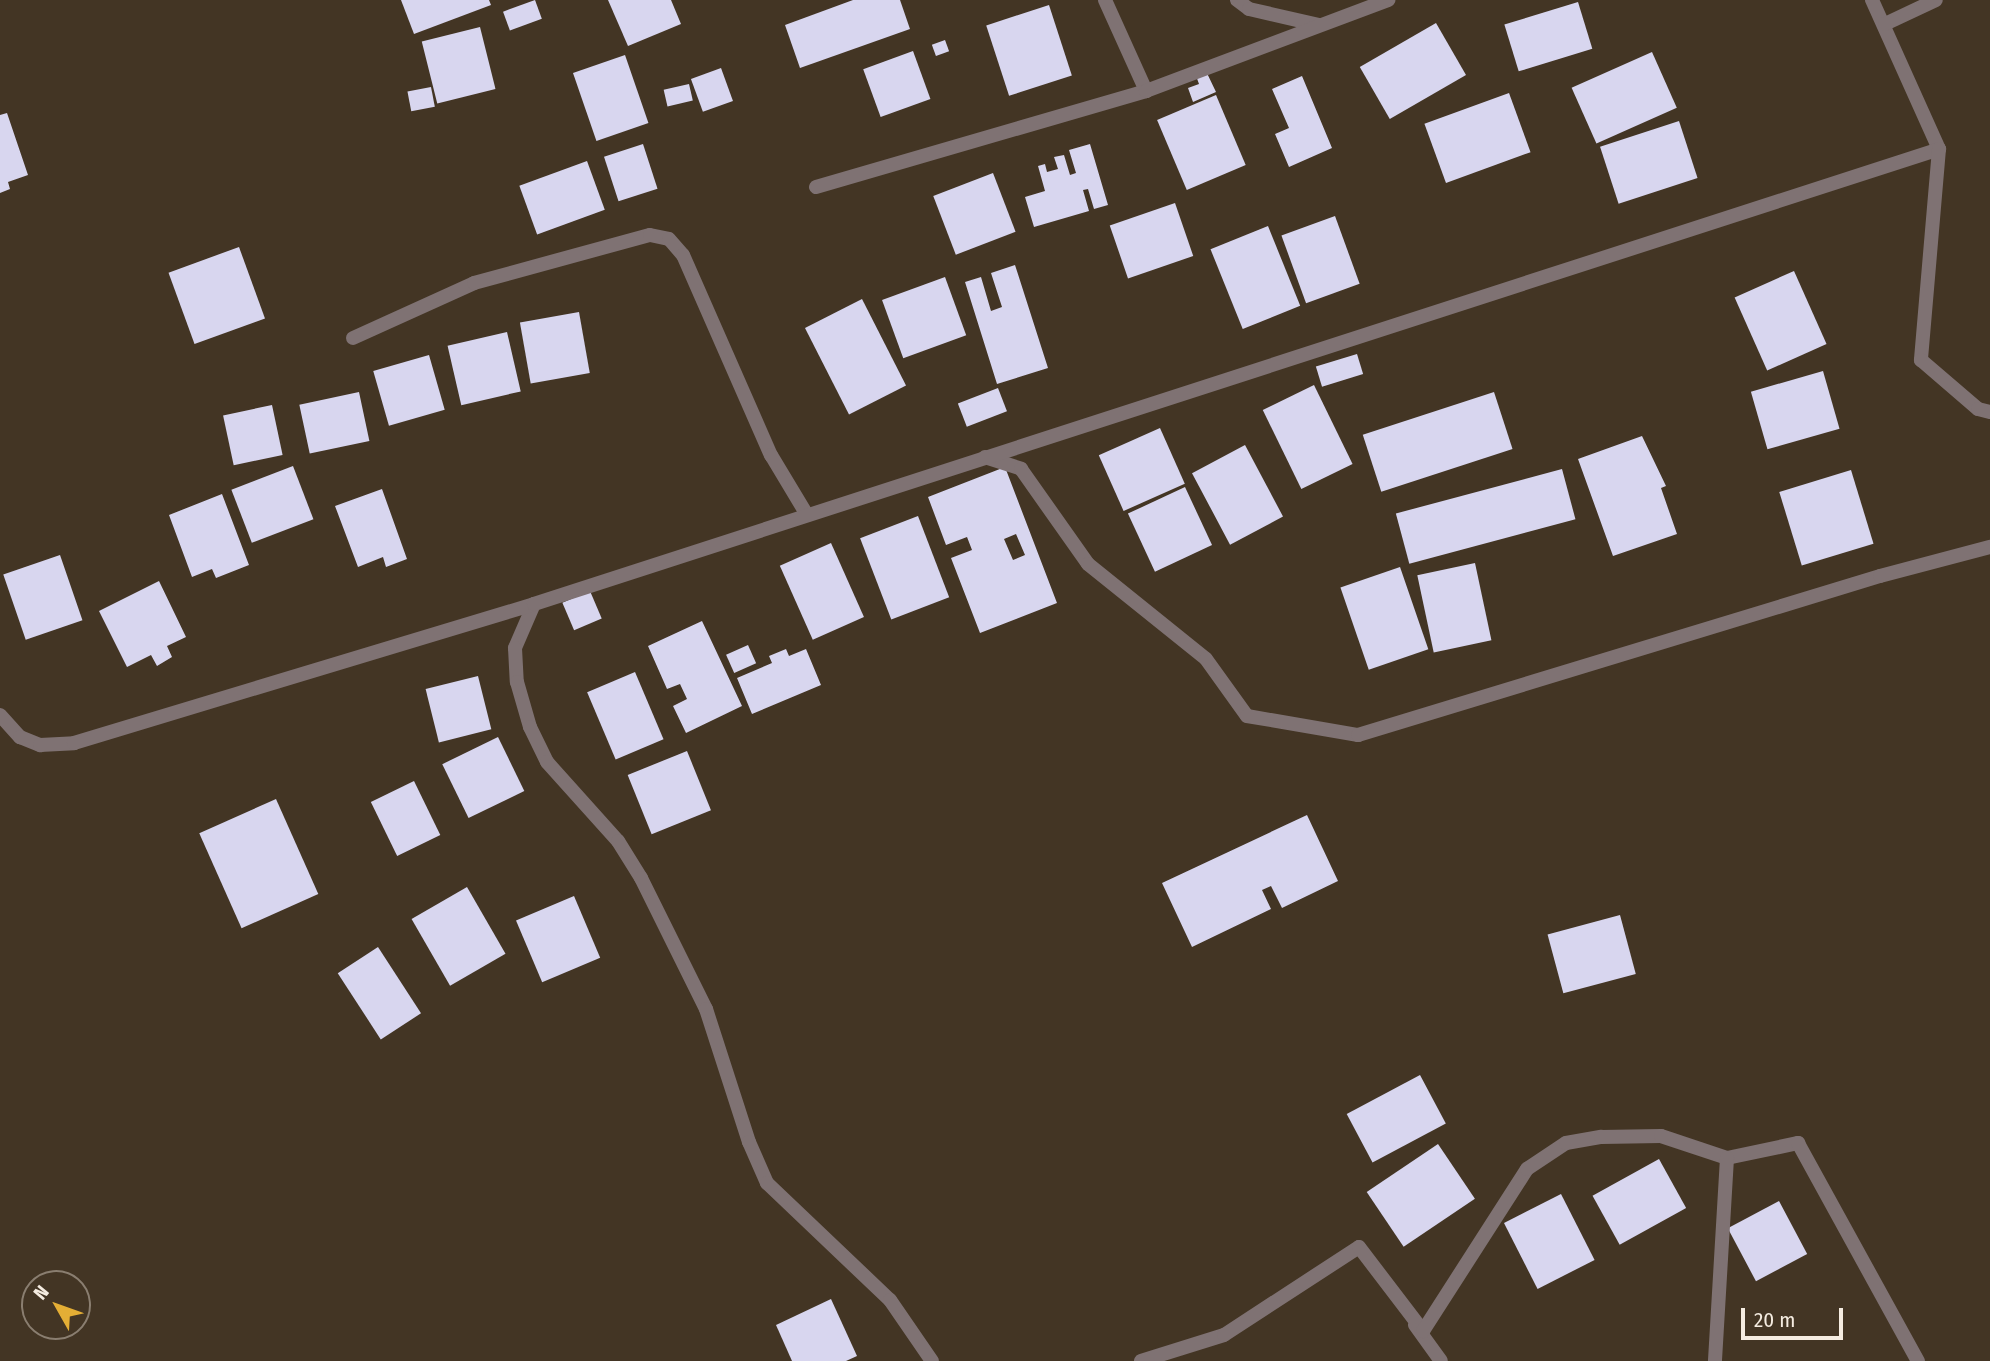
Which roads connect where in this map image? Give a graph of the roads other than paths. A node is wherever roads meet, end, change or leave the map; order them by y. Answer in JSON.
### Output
{"nodes":[{"id":1,"x":1105,"y":0,"type":"edge"},
{"id":2,"x":1237,"y":0,"type":"edge"},
{"id":3,"x":1388,"y":0,"type":"edge"},
{"id":4,"x":1872,"y":0,"type":"edge"},
{"id":5,"x":1936,"y":0,"type":"edge"},
{"id":6,"x":1885,"y":24,"type":"junction"},
{"id":7,"x":1319,"y":25,"type":"junction"},
{"id":8,"x":1146,"y":91,"type":"junction"},
{"id":9,"x":1939,"y":149,"type":"junction"},
{"id":10,"x":816,"y":187,"type":"dead end"},
{"id":11,"x":353,"y":338,"type":"dead end"},
{"id":12,"x":1990,"y":412,"type":"edge"},
{"id":13,"x":985,"y":457,"type":"junction"},
{"id":14,"x":807,"y":515,"type":"junction"},
{"id":15,"x":1990,"y":547,"type":"edge"},
{"id":16,"x":534,"y":604,"type":"junction"},
{"id":17,"x":0,"y":715,"type":"edge"},
{"id":18,"x":1727,"y":1158,"type":"junction"},
{"id":19,"x":1359,"y":1247,"type":"junction"},
{"id":20,"x":932,"y":1361,"type":"edge"},
{"id":21,"x":1141,"y":1361,"type":"edge"},
{"id":22,"x":1441,"y":1361,"type":"edge"},
{"id":23,"x":1715,"y":1361,"type":"edge"},
{"id":24,"x":1918,"y":1361,"type":"edge"}],
"edges":[{"from":1,"to":8,"type":"street"},
{"from":2,"to":7,"type":"street"},
{"from":3,"to":7,"type":"street"},
{"from":4,"to":6,"type":"street"},
{"from":5,"to":6,"type":"street"},
{"from":6,"to":9,"type":"street"},
{"from":7,"to":8,"type":"street"},
{"from":8,"to":10,"type":"street"},
{"from":9,"to":12,"type":"street"},
{"from":9,"to":13,"type":"street"},
{"from":11,"to":14,"type":"street"},
{"from":13,"to":14,"type":"street"},
{"from":13,"to":15,"type":"street"},
{"from":14,"to":16,"type":"street"},
{"from":16,"to":17,"type":"street"},
{"from":16,"to":20,"type":"street"},
{"from":18,"to":19,"type":"street"},
{"from":18,"to":23,"type":"street"},
{"from":18,"to":24,"type":"street"},
{"from":19,"to":21,"type":"street"},
{"from":19,"to":22,"type":"street"}]}
